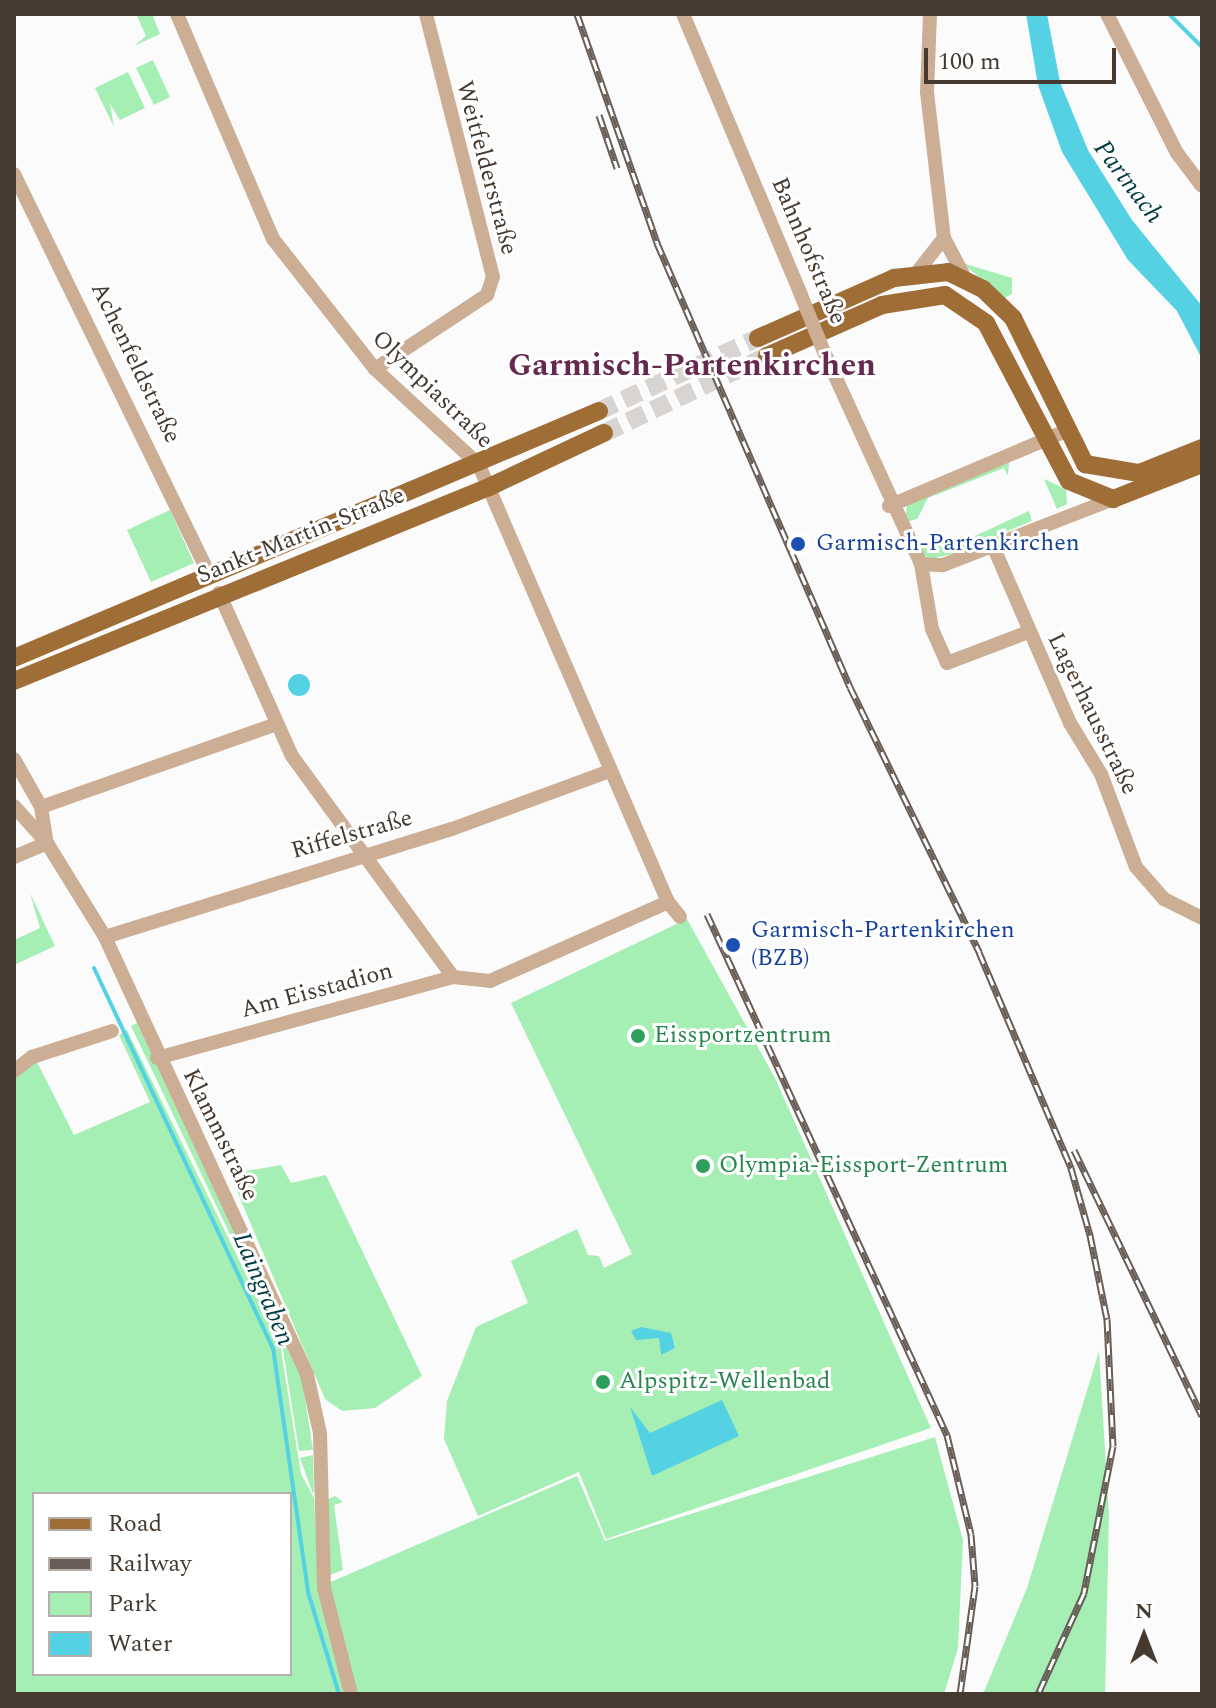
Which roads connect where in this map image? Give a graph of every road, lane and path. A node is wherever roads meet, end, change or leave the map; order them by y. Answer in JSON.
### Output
{"nodes":[{"id":1,"x":177,"y":14,"type":"edge"},
{"id":2,"x":426,"y":14,"type":"edge"},
{"id":3,"x":683,"y":14,"type":"edge"},
{"id":4,"x":930,"y":14,"type":"edge"},
{"id":5,"x":1107,"y":14,"type":"edge"},
{"id":6,"x":14,"y":174,"type":"edge"},
{"id":7,"x":1202,"y":186,"type":"edge"},
{"id":8,"x":944,"y":238,"type":"junction"},
{"id":9,"x":918,"y":271,"type":"junction"},
{"id":10,"x":965,"y":278,"type":"junction"},
{"id":11,"x":758,"y":338,"type":"tunnel mouth"},
{"id":12,"x":767,"y":356,"type":"tunnel mouth"},
{"id":13,"x":375,"y":369,"type":"junction"},
{"id":14,"x":599,"y":411,"type":"tunnel mouth"},
{"id":15,"x":1066,"y":431,"type":"junction"},
{"id":16,"x":604,"y":433,"type":"tunnel mouth"},
{"id":17,"x":1043,"y":441,"type":"junction"},
{"id":18,"x":1202,"y":448,"type":"edge"},
{"id":19,"x":1202,"y":464,"type":"edge"},
{"id":20,"x":479,"y":465,"type":"junction"},
{"id":21,"x":1092,"y":466,"type":"junction"},
{"id":22,"x":489,"y":487,"type":"junction"},
{"id":23,"x":1084,"y":490,"type":"junction"},
{"id":24,"x":1113,"y":499,"type":"junction"},
{"id":25,"x":889,"y":506,"type":"junction"},
{"id":26,"x":1079,"y":510,"type":"junction"},
{"id":27,"x":993,"y":546,"type":"junction"},
{"id":28,"x":921,"y":564,"type":"junction"},
{"id":29,"x":210,"y":575,"type":"junction"},
{"id":30,"x":219,"y":593,"type":"junction"},
{"id":31,"x":1028,"y":632,"type":"junction"},
{"id":32,"x":14,"y":658,"type":"edge"},
{"id":33,"x":14,"y":681,"type":"edge"},
{"id":34,"x":274,"y":725,"type":"junction"},
{"id":35,"x":14,"y":759,"type":"edge"},
{"id":36,"x":610,"y":771,"type":"junction"},
{"id":37,"x":14,"y":806,"type":"edge"},
{"id":38,"x":41,"y":807,"type":"junction"},
{"id":39,"x":47,"y":843,"type":"junction"},
{"id":40,"x":366,"y":851,"type":"junction"},
{"id":41,"x":14,"y":857,"type":"edge"},
{"id":42,"x":668,"y":902,"type":"junction"},
{"id":43,"x":680,"y":917,"type":"dead end"},
{"id":44,"x":1202,"y":918,"type":"edge"},
{"id":45,"x":105,"y":937,"type":"junction"},
{"id":46,"x":453,"y":977,"type":"junction"},
{"id":47,"x":112,"y":1031,"type":"dead end"},
{"id":48,"x":157,"y":1058,"type":"junction"},
{"id":49,"x":14,"y":1071,"type":"edge"},
{"id":50,"x":351,"y":1694,"type":"edge"}],
"edges":[{"from":1,"to":13,"type":"street","name":"Olympiastraße"},
{"from":2,"to":13,"type":"street","name":"Weitfelderstraße"},
{"from":3,"to":25,"type":"street","name":"Bahnhofstraße","bridge":true},
{"from":4,"to":8,"type":"street"},
{"from":5,"to":7,"type":"street"},
{"from":6,"to":29,"type":"street","name":"Achenfeldstraße"},
{"from":8,"to":9,"type":"street"},
{"from":8,"to":10,"type":"street"},
{"from":9,"to":10,"type":"main road"},
{"from":9,"to":11,"type":"main road"},
{"from":10,"to":15,"type":"main road"},
{"from":12,"to":17,"type":"main road"},
{"from":13,"to":20,"type":"street","name":"Olympiastraße"},
{"from":14,"to":20,"type":"main road","name":"Sankt-Martin-Straße"},
{"from":15,"to":17,"type":"street"},
{"from":15,"to":21,"type":"main road"},
{"from":16,"to":22,"type":"main road","name":"Sankt-Martin-Straße"},
{"from":17,"to":23,"type":"main road"},
{"from":17,"to":25,"type":"street"},
{"from":18,"to":21,"type":"main road"},
{"from":19,"to":24,"type":"main road"},
{"from":20,"to":22,"type":"street","name":"Olympiastraße"},
{"from":20,"to":29,"type":"main road","name":"Sankt-Martin-Straße"},
{"from":21,"to":23,"type":"street"},
{"from":22,"to":30,"type":"main road","name":"Sankt-Martin-Straße"},
{"from":22,"to":36,"type":"street","name":"Olympiastraße"},
{"from":23,"to":24,"type":"main road"},
{"from":23,"to":26,"type":"street"},
{"from":24,"to":26,"type":"street"},
{"from":25,"to":28,"type":"street","name":"Bahnhofstraße"},
{"from":26,"to":27,"type":"street"},
{"from":27,"to":28,"type":"street"},
{"from":27,"to":31,"type":"street","name":"Lagerhausstraße"},
{"from":28,"to":31,"type":"street","name":"Bahnhofstraße"},
{"from":29,"to":32,"type":"main road","name":"Sankt-Martin-Straße"},
{"from":30,"to":33,"type":"main road","name":"Sankt-Martin-Straße"},
{"from":30,"to":34,"type":"street"},
{"from":31,"to":44,"type":"street","name":"Lagerhausstraße"},
{"from":34,"to":38,"type":"street"},
{"from":34,"to":40,"type":"street"},
{"from":35,"to":38,"type":"street","name":"Klammstraße"},
{"from":36,"to":40,"type":"street","name":"Riffelstraße"},
{"from":36,"to":42,"type":"street","name":"Olympiastraße"},
{"from":37,"to":39,"type":"street","name":"Klammstraße"},
{"from":38,"to":39,"type":"street","name":"Klammstraße"},
{"from":39,"to":41,"type":"street"},
{"from":39,"to":45,"type":"street","name":"Klammstraße"},
{"from":40,"to":45,"type":"street","name":"Riffelstraße"},
{"from":40,"to":46,"type":"street"},
{"from":42,"to":43,"type":"street","name":"Olympiastraße"},
{"from":42,"to":46,"type":"street","name":"Am Eisstadion"},
{"from":45,"to":48,"type":"street","name":"Klammstraße"},
{"from":46,"to":48,"type":"street","name":"Am Eisstadion"},
{"from":47,"to":49,"type":"street"},
{"from":48,"to":50,"type":"street","name":"Klammstraße"}]}
